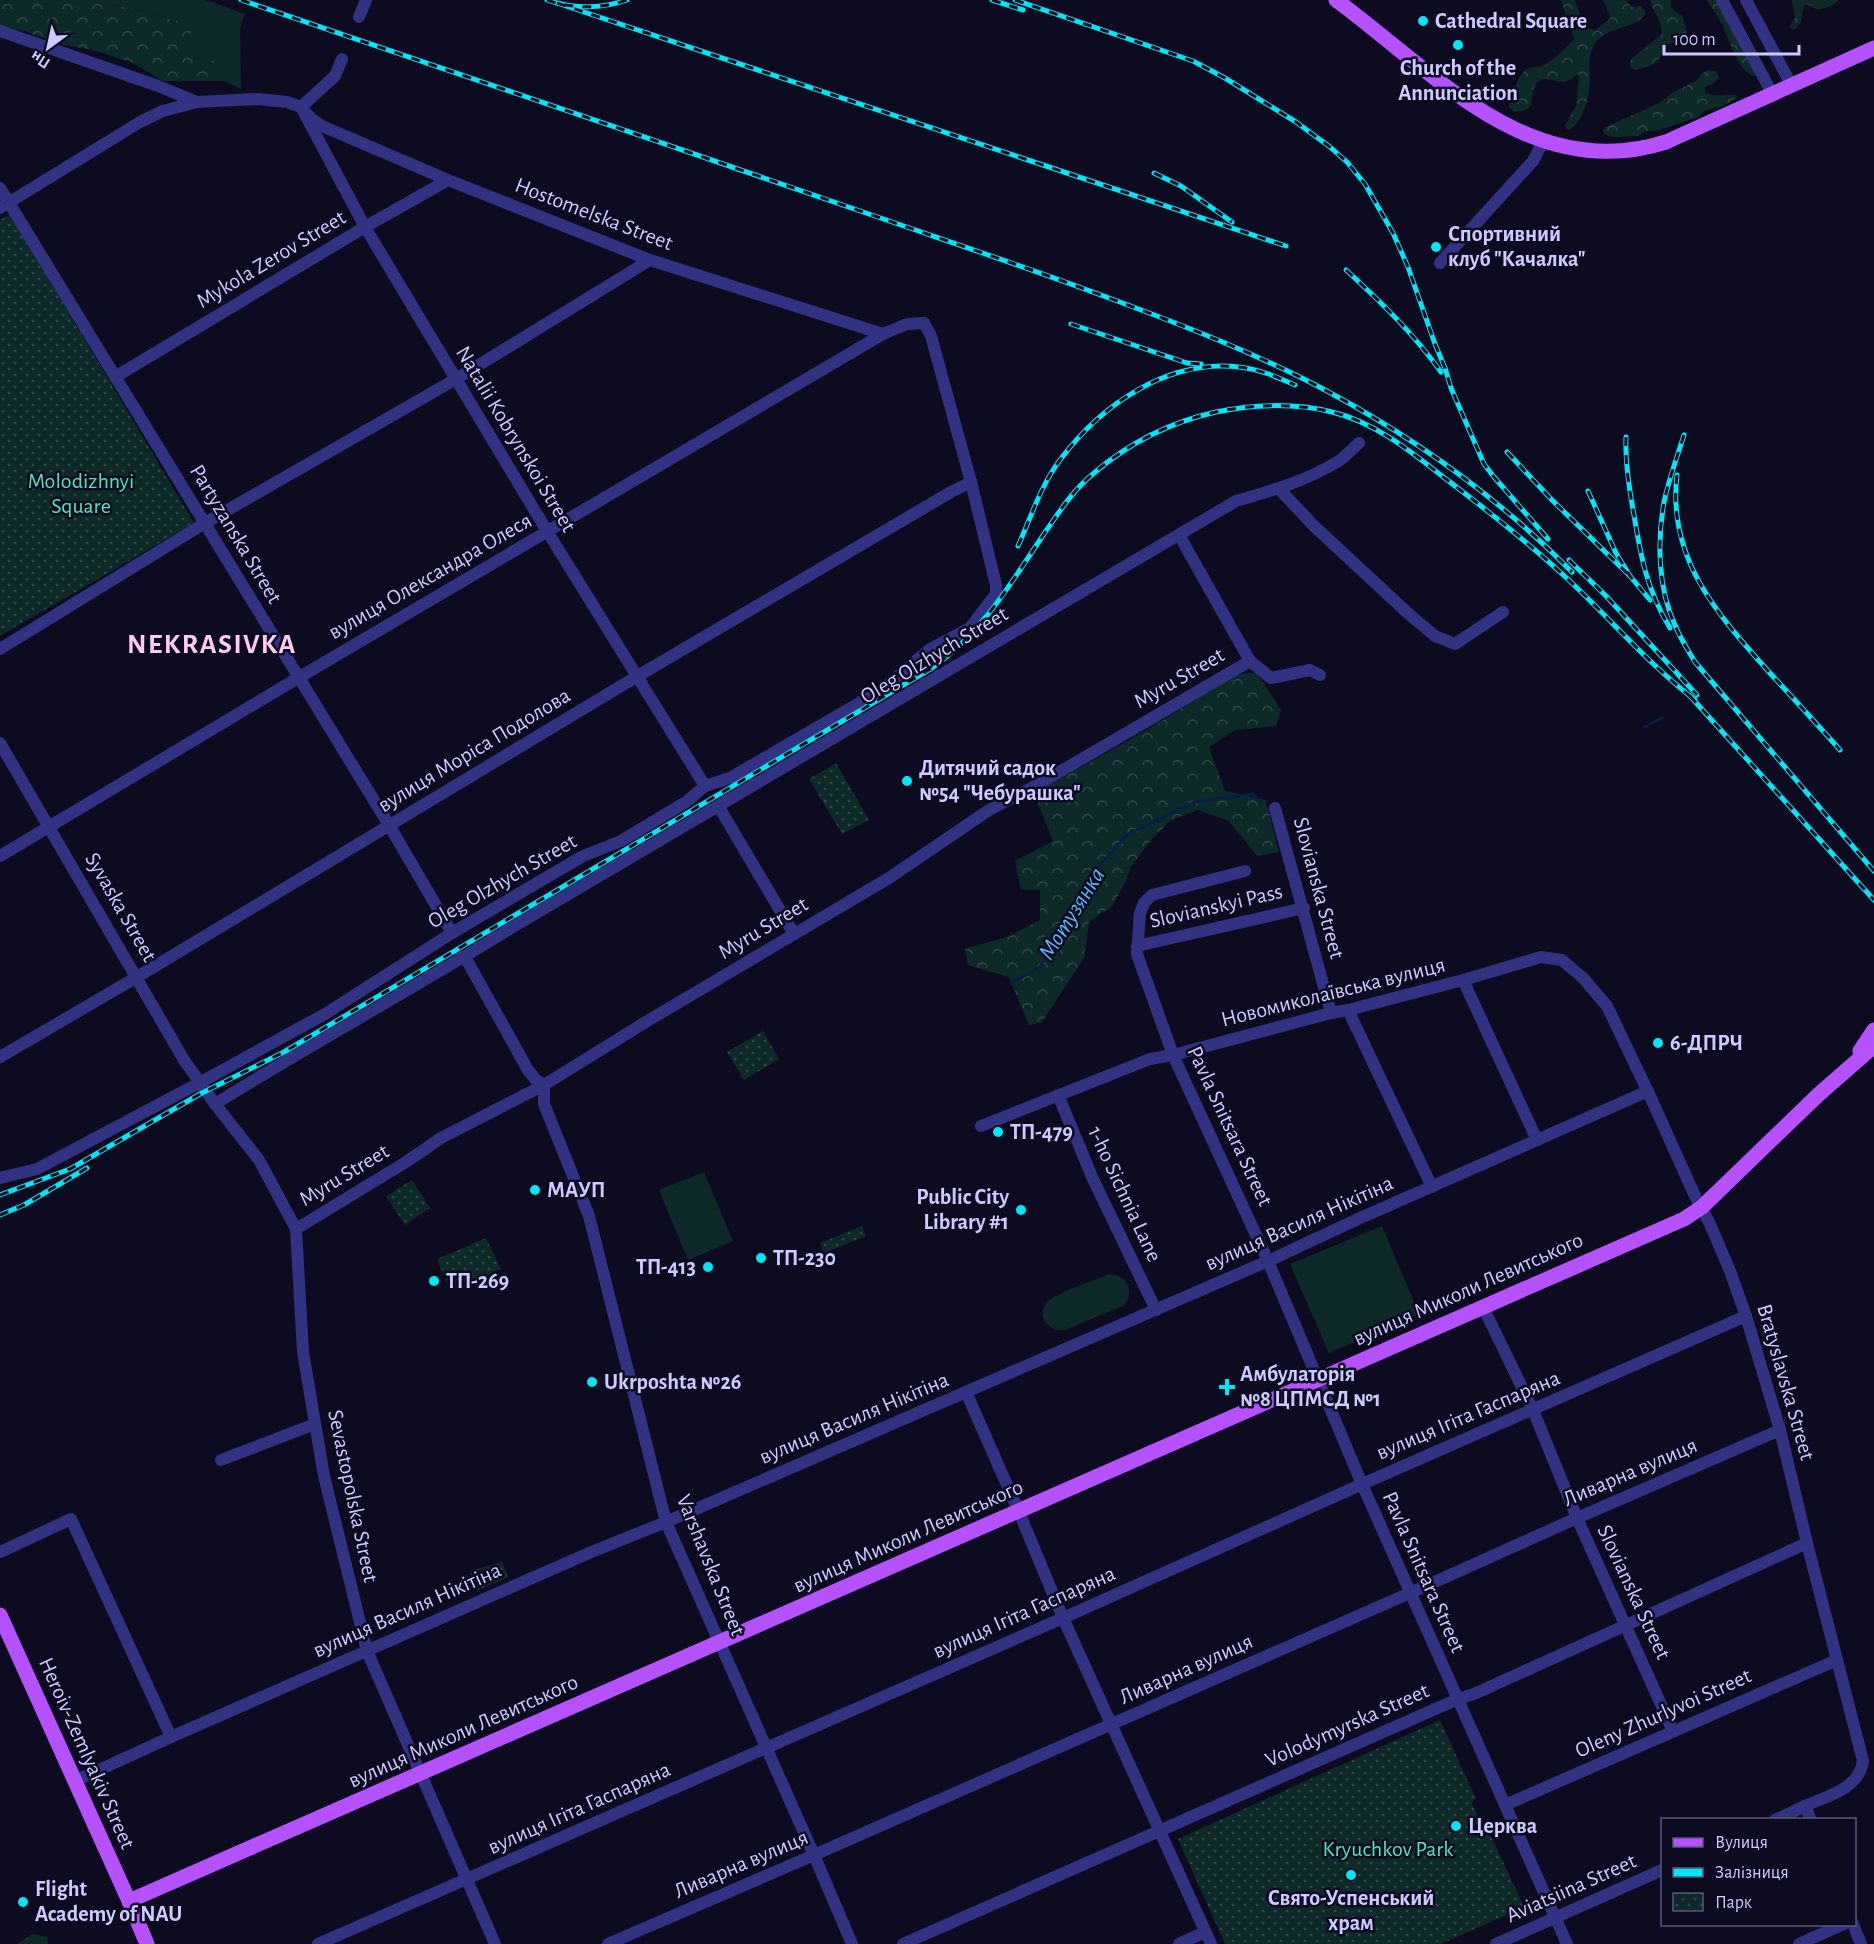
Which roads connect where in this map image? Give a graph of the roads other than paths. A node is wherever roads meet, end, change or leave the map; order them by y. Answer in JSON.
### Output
{"nodes":[{"id":1,"x":366,"y":0,"type":"edge"},
{"id":2,"x":1336,"y":0,"type":"edge"},
{"id":3,"x":1722,"y":0,"type":"edge"},
{"id":4,"x":1746,"y":0,"type":"edge"},
{"id":5,"x":359,"y":17,"type":"dead end"},
{"id":6,"x":0,"y":31,"type":"edge"},
{"id":7,"x":1874,"y":48,"type":"edge"},
{"id":8,"x":342,"y":58,"type":"dead end"},
{"id":9,"x":1792,"y":86,"type":"junction"},
{"id":10,"x":1773,"y":94,"type":"junction"},
{"id":11,"x":197,"y":102,"type":"junction"},
{"id":12,"x":301,"y":107,"type":"junction"},
{"id":13,"x":1543,"y":142,"type":"junction"},
{"id":14,"x":448,"y":180,"type":"junction"},
{"id":15,"x":0,"y":188,"type":"edge"},
{"id":16,"x":4,"y":205,"type":"edge"},
{"id":17,"x":366,"y":227,"type":"junction"},
{"id":18,"x":650,"y":260,"type":"junction"},
{"id":19,"x":1440,"y":263,"type":"dead end"},
{"id":20,"x":883,"y":334,"type":"junction"},
{"id":21,"x":116,"y":376,"type":"junction"},
{"id":22,"x":456,"y":379,"type":"junction"},
{"id":23,"x":1359,"y":443,"type":"dead end"},
{"id":24,"x":971,"y":482,"type":"junction"},
{"id":25,"x":1279,"y":489,"type":"junction"},
{"id":26,"x":205,"y":523,"type":"junction"},
{"id":27,"x":547,"y":531,"type":"junction"},
{"id":28,"x":1179,"y":535,"type":"junction"},
{"id":29,"x":1503,"y":612,"type":"dead end"},
{"id":30,"x":0,"y":649,"type":"edge"},
{"id":31,"x":1250,"y":660,"type":"junction"},
{"id":32,"x":1320,"y":675,"type":"dead end"},
{"id":33,"x":636,"y":677,"type":"junction"},
{"id":34,"x":298,"y":678,"type":"junction"},
{"id":35,"x":0,"y":743,"type":"edge"},
{"id":36,"x":705,"y":786,"type":"junction"},
{"id":37,"x":719,"y":807,"type":"junction"},
{"id":38,"x":1275,"y":808,"type":"dead end"},
{"id":39,"x":388,"y":825,"type":"junction"},
{"id":40,"x":50,"y":827,"type":"junction"},
{"id":41,"x":0,"y":856,"type":"edge"},
{"id":42,"x":1245,"y":871,"type":"dead end"},
{"id":43,"x":1304,"y":908,"type":"junction"},
{"id":44,"x":1140,"y":914,"type":"joint"},
{"id":45,"x":452,"y":933,"type":"junction"},
{"id":46,"x":794,"y":934,"type":"junction"},
{"id":47,"x":1137,"y":946,"type":"junction"},
{"id":48,"x":465,"y":957,"type":"junction"},
{"id":49,"x":1563,"y":960,"type":"joint"},
{"id":50,"x":136,"y":977,"type":"junction"},
{"id":51,"x":1463,"y":980,"type":"junction"},
{"id":52,"x":1348,"y":1010,"type":"junction"},
{"id":53,"x":1332,"y":1013,"type":"junction"},
{"id":54,"x":1874,"y":1030,"type":"edge"},
{"id":55,"x":1874,"y":1046,"type":"edge"},
{"id":56,"x":1173,"y":1055,"type":"junction"},
{"id":57,"x":0,"y":1057,"type":"edge"},
{"id":58,"x":1850,"y":1066,"type":"junction"},
{"id":59,"x":544,"y":1085,"type":"junction"},
{"id":60,"x":204,"y":1087,"type":"junction"},
{"id":61,"x":1648,"y":1091,"type":"junction"},
{"id":62,"x":1058,"y":1095,"type":"junction"},
{"id":63,"x":215,"y":1104,"type":"junction"},
{"id":64,"x":981,"y":1126,"type":"dead end"},
{"id":65,"x":1538,"y":1140,"type":"junction"},
{"id":66,"x":0,"y":1178,"type":"edge"},
{"id":67,"x":1432,"y":1187,"type":"junction"},
{"id":68,"x":1702,"y":1207,"type":"junction"},
{"id":69,"x":296,"y":1229,"type":"junction"},
{"id":70,"x":1268,"y":1261,"type":"junction"},
{"id":71,"x":1483,"y":1307,"type":"junction"},
{"id":72,"x":1156,"y":1310,"type":"junction"},
{"id":73,"x":1746,"y":1316,"type":"junction"},
{"id":74,"x":1318,"y":1378,"type":"junction"},
{"id":75,"x":966,"y":1392,"type":"junction"},
{"id":76,"x":1533,"y":1410,"type":"junction"},
{"id":77,"x":315,"y":1424,"type":"junction"},
{"id":78,"x":1780,"y":1430,"type":"junction"},
{"id":79,"x":221,"y":1460,"type":"dead end"},
{"id":80,"x":1362,"y":1484,"type":"junction"},
{"id":81,"x":1019,"y":1512,"type":"junction"},
{"id":82,"x":1576,"y":1518,"type":"junction"},
{"id":83,"x":666,"y":1522,"type":"junction"},
{"id":84,"x":1807,"y":1544,"type":"junction"},
{"id":85,"x":0,"y":1552,"type":"edge"},
{"id":86,"x":1411,"y":1592,"type":"junction"},
{"id":87,"x":0,"y":1615,"type":"edge"},
{"id":88,"x":1063,"y":1618,"type":"junction"},
{"id":89,"x":1626,"y":1625,"type":"junction"},
{"id":90,"x":719,"y":1643,"type":"junction"},
{"id":91,"x":367,"y":1651,"type":"junction"},
{"id":92,"x":1837,"y":1660,"type":"junction"},
{"id":93,"x":1458,"y":1699,"type":"junction"},
{"id":94,"x":1111,"y":1725,"type":"junction"},
{"id":95,"x":1674,"y":1731,"type":"junction"},
{"id":96,"x":171,"y":1737,"type":"junction"},
{"id":97,"x":766,"y":1748,"type":"junction"},
{"id":98,"x":420,"y":1774,"type":"junction"},
{"id":99,"x":75,"y":1781,"type":"junction"},
{"id":100,"x":1505,"y":1805,"type":"junction"},
{"id":101,"x":1805,"y":1806,"type":"junction"},
{"id":102,"x":1779,"y":1818,"type":"edge"},
{"id":103,"x":1810,"y":1818,"type":"edge"},
{"id":104,"x":1161,"y":1830,"type":"junction"},
{"id":105,"x":814,"y":1855,"type":"junction"},
{"id":106,"x":1661,"y":1870,"type":"edge"},
{"id":107,"x":467,"y":1880,"type":"junction"},
{"id":108,"x":129,"y":1901,"type":"junction"},
{"id":109,"x":1555,"y":1918,"type":"junction"},
{"id":110,"x":1840,"y":1926,"type":"edge"},
{"id":111,"x":1854,"y":1926,"type":"edge"},
{"id":112,"x":1205,"y":1932,"type":"junction"},
{"id":113,"x":147,"y":1944,"type":"edge"},
{"id":114,"x":318,"y":1944,"type":"edge"},
{"id":115,"x":495,"y":1944,"type":"edge"},
{"id":116,"x":608,"y":1944,"type":"edge"},
{"id":117,"x":852,"y":1944,"type":"edge"},
{"id":118,"x":903,"y":1944,"type":"edge"},
{"id":119,"x":1179,"y":1944,"type":"edge"},
{"id":120,"x":1211,"y":1944,"type":"edge"},
{"id":121,"x":1496,"y":1944,"type":"edge"},
{"id":122,"x":1567,"y":1944,"type":"edge"},
{"id":123,"x":1799,"y":1944,"type":"edge"},
{"id":124,"x":1861,"y":1944,"type":"edge"}],
"edges":[{"from":1,"to":5,"type":"street"},
{"from":2,"to":13,"type":"main road"},
{"from":3,"to":10,"type":"street"},
{"from":4,"to":9,"type":"street"},
{"from":6,"to":11,"type":"street","name":"Hostomelska Street"},
{"from":7,"to":9,"type":"main road"},
{"from":8,"to":12,"type":"street"},
{"from":9,"to":10,"type":"main road"},
{"from":10,"to":13,"type":"main road"},
{"from":11,"to":12,"type":"street","name":"Hostomelska Street"},
{"from":11,"to":16,"type":"street"},
{"from":12,"to":14,"type":"street","name":"Hostomelska Street"},
{"from":12,"to":17,"type":"street","name":"Natalii Kobrynskoi Street"},
{"from":13,"to":19,"type":"street"},
{"from":14,"to":17,"type":"street","name":"Mykola Zerov Street"},
{"from":14,"to":18,"type":"street","name":"Hostomelska Street"},
{"from":15,"to":16,"type":"street","name":"Partyzanska Street"},
{"from":16,"to":21,"type":"street","name":"Partyzanska Street"},
{"from":17,"to":21,"type":"street","name":"Mykola Zerov Street"},
{"from":17,"to":22,"type":"street","name":"Natalii Kobrynskoi Street"},
{"from":18,"to":20,"type":"street","name":"Hostomelska Street"},
{"from":18,"to":22,"type":"street"},
{"from":20,"to":24,"type":"street"},
{"from":20,"to":27,"type":"street","name":"вулиця Олександра Олеся"},
{"from":21,"to":26,"type":"street","name":"Partyzanska Street"},
{"from":22,"to":26,"type":"street"},
{"from":22,"to":27,"type":"street","name":"Natalii Kobrynskoi Street"},
{"from":23,"to":25,"type":"street","name":"Oleg Olzhych Street"},
{"from":24,"to":33,"type":"street","name":"вулиця Моріса Подолова"},
{"from":24,"to":36,"type":"street","name":"Oleg Olzhych Street"},
{"from":25,"to":28,"type":"street","name":"Oleg Olzhych Street"},
{"from":25,"to":29,"type":"street"},
{"from":26,"to":30,"type":"street"},
{"from":26,"to":34,"type":"street","name":"Partyzanska Street"},
{"from":27,"to":33,"type":"street","name":"Natalii Kobrynskoi Street"},
{"from":27,"to":34,"type":"street","name":"вулиця Олександра Олеся"},
{"from":28,"to":31,"type":"street"},
{"from":28,"to":37,"type":"street","name":"Oleg Olzhych Street"},
{"from":31,"to":32,"type":"street"},
{"from":31,"to":46,"type":"street","name":"Myru Street"},
{"from":33,"to":36,"type":"street","name":"Natalii Kobrynskoi Street"},
{"from":33,"to":39,"type":"street","name":"вулиця Моріса Подолова"},
{"from":34,"to":39,"type":"street","name":"Partyzanska Street"},
{"from":34,"to":40,"type":"street","name":"вулиця Олександра Олеся"},
{"from":35,"to":40,"type":"street","name":"Syvaska Street"},
{"from":36,"to":45,"type":"street","name":"Oleg Olzhych Street"},
{"from":37,"to":46,"type":"street"},
{"from":37,"to":48,"type":"street","name":"Oleg Olzhych Street"},
{"from":38,"to":43,"type":"street","name":"Slovianska Street"},
{"from":39,"to":45,"type":"street","name":"Partyzanska Street"},
{"from":39,"to":50,"type":"street","name":"вулиця Моріса Подолова"},
{"from":40,"to":41,"type":"street","name":"вулиця Олександра Олеся"},
{"from":40,"to":50,"type":"street","name":"Syvaska Street"},
{"from":42,"to":44,"type":"street","name":"Slovianskyi Pass"},
{"from":43,"to":47,"type":"street","name":"Slovianskyi Pass"},
{"from":43,"to":53,"type":"street","name":"Slovianska Street"},
{"from":44,"to":47,"type":"street","name":"Pavla Snitsara Street"},
{"from":45,"to":60,"type":"street","name":"Oleg Olzhych Street"},
{"from":46,"to":59,"type":"street","name":"Myru Street"},
{"from":47,"to":56,"type":"street","name":"Pavla Snitsara Street"},
{"from":48,"to":59,"type":"street"},
{"from":48,"to":63,"type":"street","name":"Oleg Olzhych Street"},
{"from":49,"to":51,"type":"street","name":"Новомиколаївська вулиця"},
{"from":49,"to":61,"type":"street","name":"Bratyslavska Street"},
{"from":50,"to":57,"type":"street","name":"вулиця Моріса Подолова"},
{"from":50,"to":60,"type":"street","name":"Syvaska Street"},
{"from":51,"to":52,"type":"street","name":"Новомиколаївська вулиця"},
{"from":51,"to":65,"type":"street"},
{"from":52,"to":53,"type":"street","name":"Новомиколаївська вулиця"},
{"from":52,"to":67,"type":"street"},
{"from":53,"to":56,"type":"street","name":"Новомиколаївська вулиця"},
{"from":54,"to":58,"type":"main road"},
{"from":55,"to":58,"type":"main road"},
{"from":56,"to":62,"type":"street","name":"Новомиколаївська вулиця"},
{"from":56,"to":70,"type":"street","name":"Pavla Snitsara Street"},
{"from":58,"to":68,"type":"main road","name":"вулиця Миколи Левитського"},
{"from":59,"to":69,"type":"street","name":"Myru Street"},
{"from":59,"to":83,"type":"street","name":"Varshavska Street"},
{"from":60,"to":63,"type":"street","name":"Sevastopolska Street"},
{"from":60,"to":66,"type":"street","name":"Oleg Olzhych Street"},
{"from":61,"to":65,"type":"street","name":"вулиця Василя Нікітіна"},
{"from":61,"to":68,"type":"street","name":"Bratyslavska Street"},
{"from":62,"to":64,"type":"street","name":"Новомиколаївська вулиця"},
{"from":62,"to":72,"type":"street","name":"1-ho Sichnia Lane"},
{"from":63,"to":69,"type":"street","name":"Sevastopolska Street"},
{"from":65,"to":67,"type":"street","name":"вулиця Василя Нікітіна"},
{"from":67,"to":70,"type":"street","name":"вулиця Василя Нікітіна"},
{"from":68,"to":71,"type":"main road","name":"вулиця Миколи Левитського"},
{"from":68,"to":73,"type":"street","name":"Bratyslavska Street"},
{"from":69,"to":77,"type":"street","name":"Sevastopolska Street"},
{"from":70,"to":72,"type":"street","name":"вулиця Василя Нікітіна"},
{"from":70,"to":74,"type":"street","name":"Pavla Snitsara Street"},
{"from":71,"to":74,"type":"main road","name":"вулиця Миколи Левитського"},
{"from":71,"to":76,"type":"street","name":"Slovianska Street"},
{"from":72,"to":75,"type":"street","name":"вулиця Василя Нікітіна"},
{"from":73,"to":76,"type":"street","name":"вулиця Ігіта Гаспаряна"},
{"from":73,"to":78,"type":"street","name":"Bratyslavska Street"},
{"from":74,"to":80,"type":"street","name":"Pavla Snitsara Street"},
{"from":74,"to":81,"type":"main road","name":"вулиця Миколи Левитського"},
{"from":75,"to":81,"type":"street"},
{"from":75,"to":83,"type":"street","name":"вулиця Василя Нікітіна"},
{"from":76,"to":80,"type":"street","name":"вулиця Ігіта Гаспаряна"},
{"from":76,"to":82,"type":"street","name":"Slovianska Street"},
{"from":77,"to":79,"type":"street"},
{"from":77,"to":91,"type":"street","name":"Sevastopolska Street"},
{"from":78,"to":82,"type":"street","name":"Ливарна вулиця"},
{"from":78,"to":84,"type":"street","name":"Bratyslavska Street"},
{"from":80,"to":86,"type":"street","name":"Pavla Snitsara Street"},
{"from":80,"to":88,"type":"street","name":"вулиця Ігіта Гаспаряна"},
{"from":81,"to":88,"type":"street"},
{"from":81,"to":90,"type":"main road","name":"вулиця Миколи Левитського"},
{"from":82,"to":86,"type":"street","name":"Ливарна вулиця"},
{"from":82,"to":89,"type":"street","name":"Slovianska Street"},
{"from":83,"to":90,"type":"street","name":"Varshavska Street"},
{"from":83,"to":91,"type":"street","name":"вулиця Василя Нікітіна"},
{"from":84,"to":89,"type":"street","name":"Volodymyrska Street"},
{"from":84,"to":92,"type":"street","name":"Bratyslavska Street"},
{"from":85,"to":96,"type":"street"},
{"from":86,"to":93,"type":"street","name":"Pavla Snitsara Street"},
{"from":86,"to":94,"type":"street","name":"Ливарна вулиця"},
{"from":87,"to":99,"type":"main road","name":"Heroiv-Zemlyakiv Street"},
{"from":88,"to":94,"type":"street"},
{"from":88,"to":97,"type":"street","name":"вулиця Ігіта Гаспаряна"},
{"from":89,"to":93,"type":"street","name":"Volodymyrska Street"},
{"from":89,"to":95,"type":"street","name":"Slovianska Street"},
{"from":90,"to":97,"type":"street","name":"Varshavska Street"},
{"from":90,"to":98,"type":"main road","name":"вулиця Миколи Левитського"},
{"from":91,"to":96,"type":"street","name":"вулиця Василя Нікітіна"},
{"from":91,"to":98,"type":"street","name":"Sevastopolska Street"},
{"from":92,"to":95,"type":"street","name":"Oleny Zhurlyvoi Street"},
{"from":92,"to":101,"type":"street","name":"Bratyslavska Street"},
{"from":93,"to":100,"type":"street","name":"Pavla Snitsara Street"},
{"from":93,"to":104,"type":"street","name":"Volodymyrska Street"},
{"from":94,"to":104,"type":"street"},
{"from":94,"to":105,"type":"street","name":"Ливарна вулиця"},
{"from":95,"to":100,"type":"street","name":"Oleny Zhurlyvoi Street"},
{"from":96,"to":99,"type":"street","name":"вулиця Василя Нікітіна"},
{"from":97,"to":105,"type":"street","name":"Varshavska Street"},
{"from":97,"to":107,"type":"street","name":"вулиця Ігіта Гаспаряна"},
{"from":98,"to":107,"type":"street","name":"Sevastopolska Street"},
{"from":98,"to":108,"type":"main road","name":"вулиця Миколи Левитського"},
{"from":99,"to":108,"type":"main road","name":"Heroiv-Zemlyakiv Street"},
{"from":100,"to":109,"type":"street","name":"Pavla Snitsara Street"},
{"from":101,"to":102,"type":"street"},
{"from":101,"to":103,"type":"street"},
{"from":104,"to":112,"type":"street"},
{"from":104,"to":118,"type":"street","name":"Volodymyrska Street"},
{"from":105,"to":116,"type":"street","name":"Ливарна вулиця"},
{"from":105,"to":117,"type":"street","name":"Varshavska Street"},
{"from":106,"to":109,"type":"street","name":"Aviatsiina Street"},
{"from":107,"to":114,"type":"street","name":"вулиця Ігіта Гаспаряна"},
{"from":107,"to":115,"type":"street","name":"Sevastopolska Street"},
{"from":108,"to":113,"type":"main road","name":"Heroiv-Zemlyakiv Street"},
{"from":109,"to":121,"type":"street","name":"Aviatsiina Street"},
{"from":109,"to":122,"type":"street","name":"Pavla Snitsara Street"},
{"from":110,"to":123,"type":"street"},
{"from":111,"to":124,"type":"street"},
{"from":112,"to":119,"type":"street"},
{"from":112,"to":120,"type":"street"}]}
